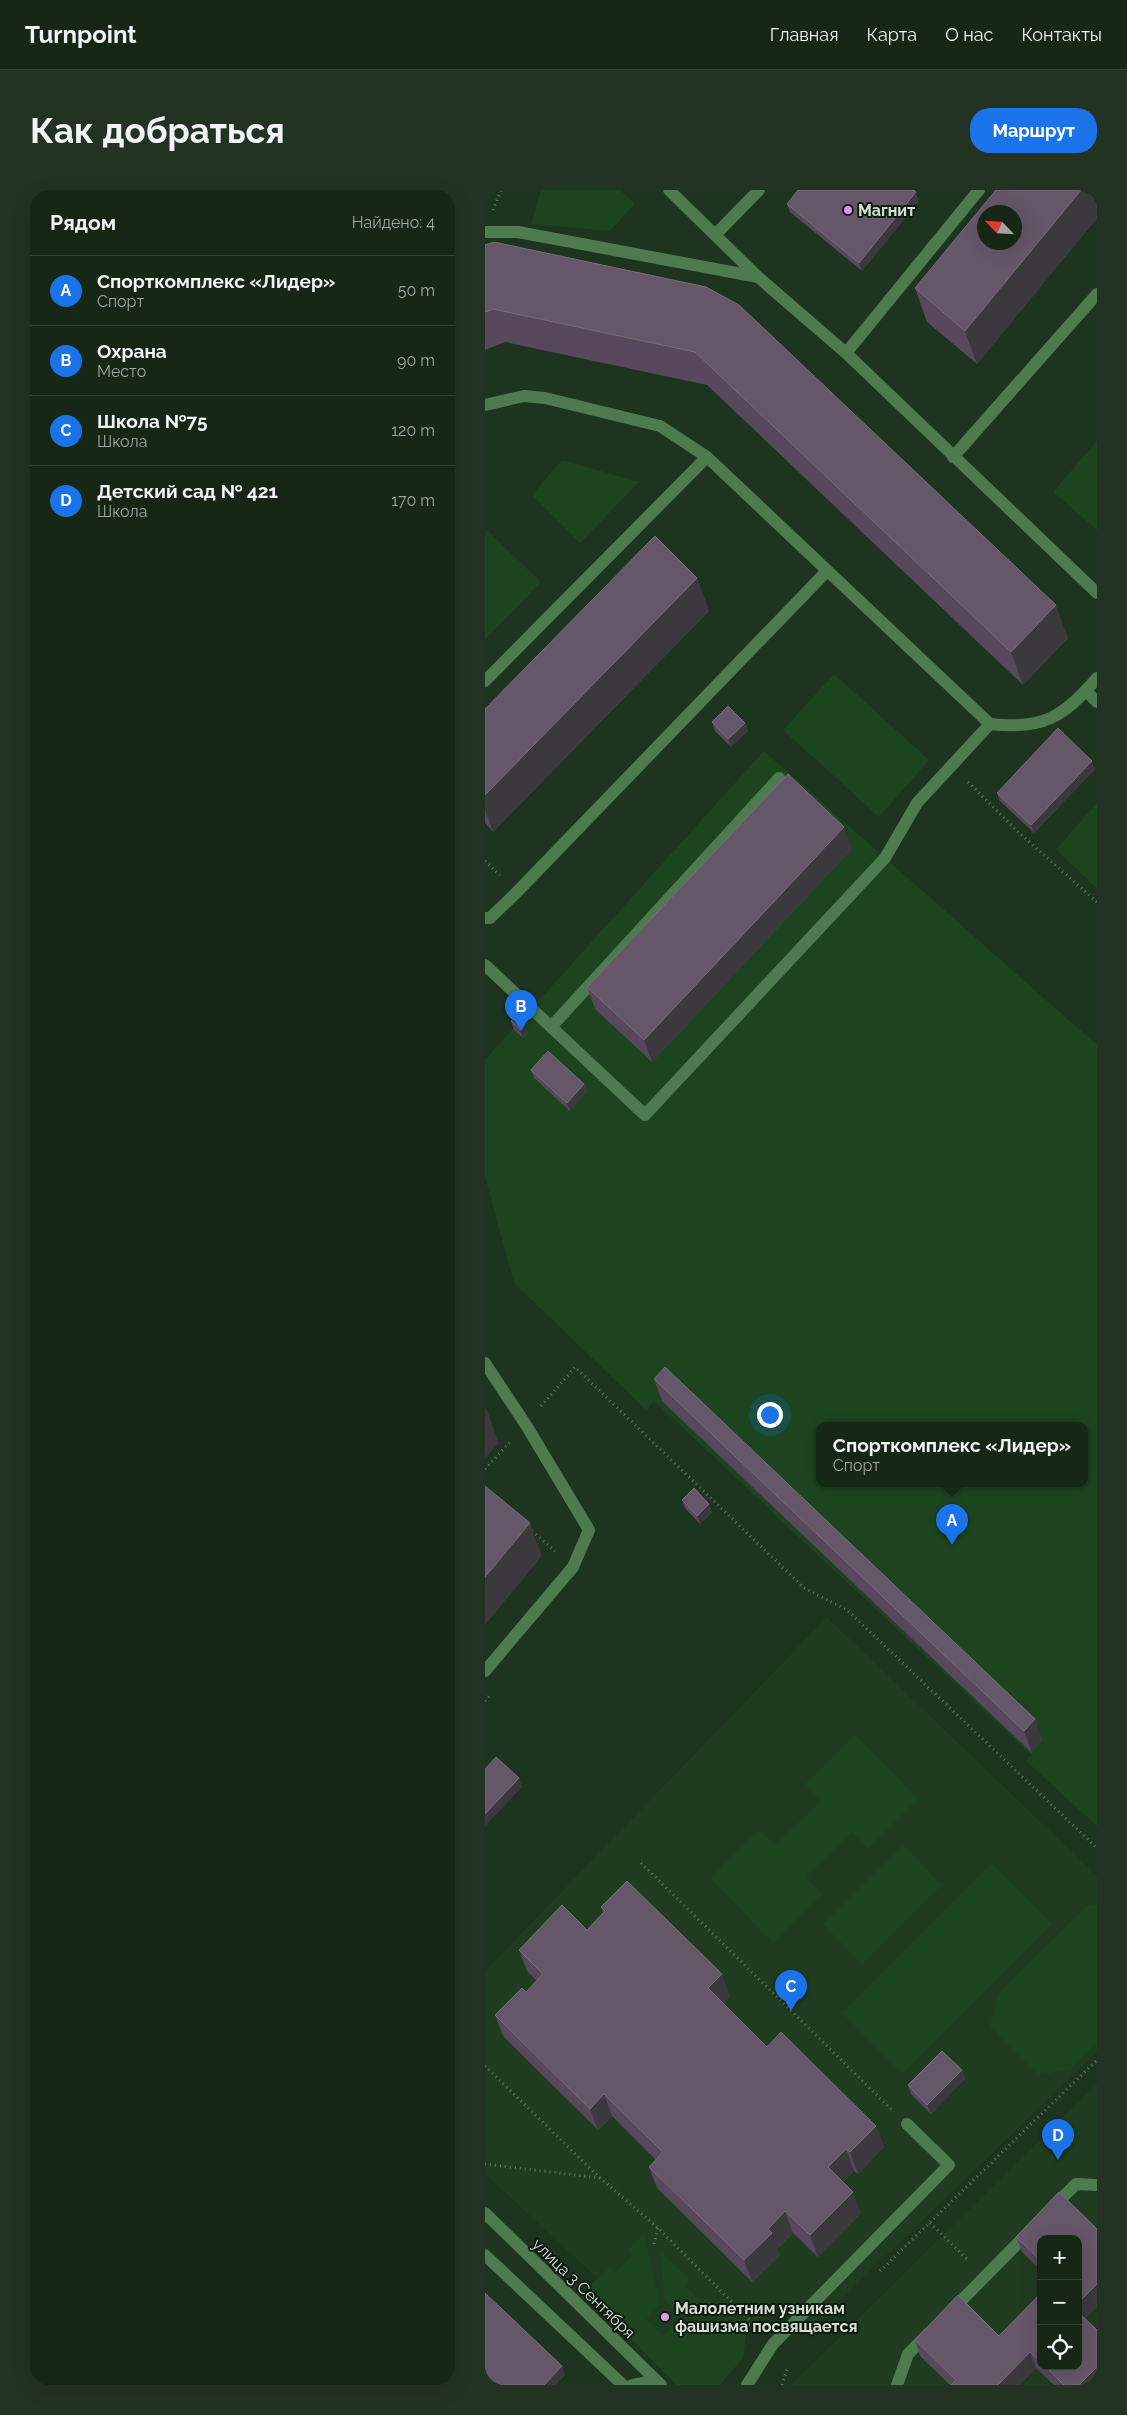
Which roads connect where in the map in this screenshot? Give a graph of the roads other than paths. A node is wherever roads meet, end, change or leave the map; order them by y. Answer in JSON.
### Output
{"nodes":[{"id":1,"x":669,"y":190,"type":"edge"},
{"id":2,"x":759,"y":190,"type":"edge"},
{"id":3,"x":979,"y":190,"type":"edge"},
{"id":4,"x":485,"y":232,"type":"edge"},
{"id":5,"x":715,"y":235,"type":"junction"},
{"id":6,"x":758,"y":277,"type":"junction"},
{"id":7,"x":1097,"y":294,"type":"edge"},
{"id":8,"x":846,"y":353,"type":"junction"},
{"id":9,"x":485,"y":405,"type":"edge"},
{"id":10,"x":707,"y":457,"type":"junction"},
{"id":11,"x":953,"y":457,"type":"junction"},
{"id":12,"x":827,"y":571,"type":"junction"},
{"id":13,"x":1096,"y":591,"type":"edge"},
{"id":14,"x":1097,"y":678,"type":"edge"},
{"id":15,"x":485,"y":681,"type":"edge"},
{"id":16,"x":1086,"y":691,"type":"junction"},
{"id":17,"x":1097,"y":702,"type":"edge"},
{"id":18,"x":990,"y":724,"type":"junction"},
{"id":19,"x":779,"y":778,"type":"dead end"},
{"id":20,"x":485,"y":918,"type":"edge"},
{"id":21,"x":485,"y":965,"type":"edge"},
{"id":22,"x":551,"y":1026,"type":"junction"},
{"id":23,"x":485,"y":1362,"type":"edge"},
{"id":24,"x":485,"y":1671,"type":"edge"},
{"id":25,"x":907,"y":2124,"type":"road end"},
{"id":26,"x":1097,"y":2184,"type":"edge"},
{"id":27,"x":485,"y":2213,"type":"edge"},
{"id":28,"x":485,"y":2255,"type":"edge"},
{"id":29,"x":658,"y":2382,"type":"edge"},
{"id":30,"x":623,"y":2385,"type":"edge"},
{"id":31,"x":632,"y":2385,"type":"edge"},
{"id":32,"x":747,"y":2385,"type":"edge"},
{"id":33,"x":897,"y":2385,"type":"edge"}],
"edges":[{"from":1,"to":5,"type":"street"},
{"from":2,"to":5,"type":"street"},
{"from":3,"to":8,"type":"street"},
{"from":4,"to":6,"type":"street"},
{"from":5,"to":6,"type":"street"},
{"from":6,"to":8,"type":"street"},
{"from":7,"to":11,"type":"street"},
{"from":8,"to":11,"type":"street"},
{"from":9,"to":10,"type":"street"},
{"from":10,"to":12,"type":"street"},
{"from":10,"to":15,"type":"street"},
{"from":11,"to":13,"type":"street"},
{"from":12,"to":18,"type":"street"},
{"from":12,"to":20,"type":"street"},
{"from":14,"to":16,"type":"street"},
{"from":16,"to":17,"type":"street"},
{"from":16,"to":18,"type":"street"},
{"from":18,"to":22,"type":"street"},
{"from":19,"to":22,"type":"street"},
{"from":21,"to":22,"type":"street"},
{"from":23,"to":24,"type":"street"},
{"from":25,"to":32,"type":"street"},
{"from":26,"to":33,"type":"street"},
{"from":27,"to":29,"type":"street","name":"улица 3 Сентября"},
{"from":28,"to":30,"type":"street"},
{"from":29,"to":31,"type":"street"}]}
